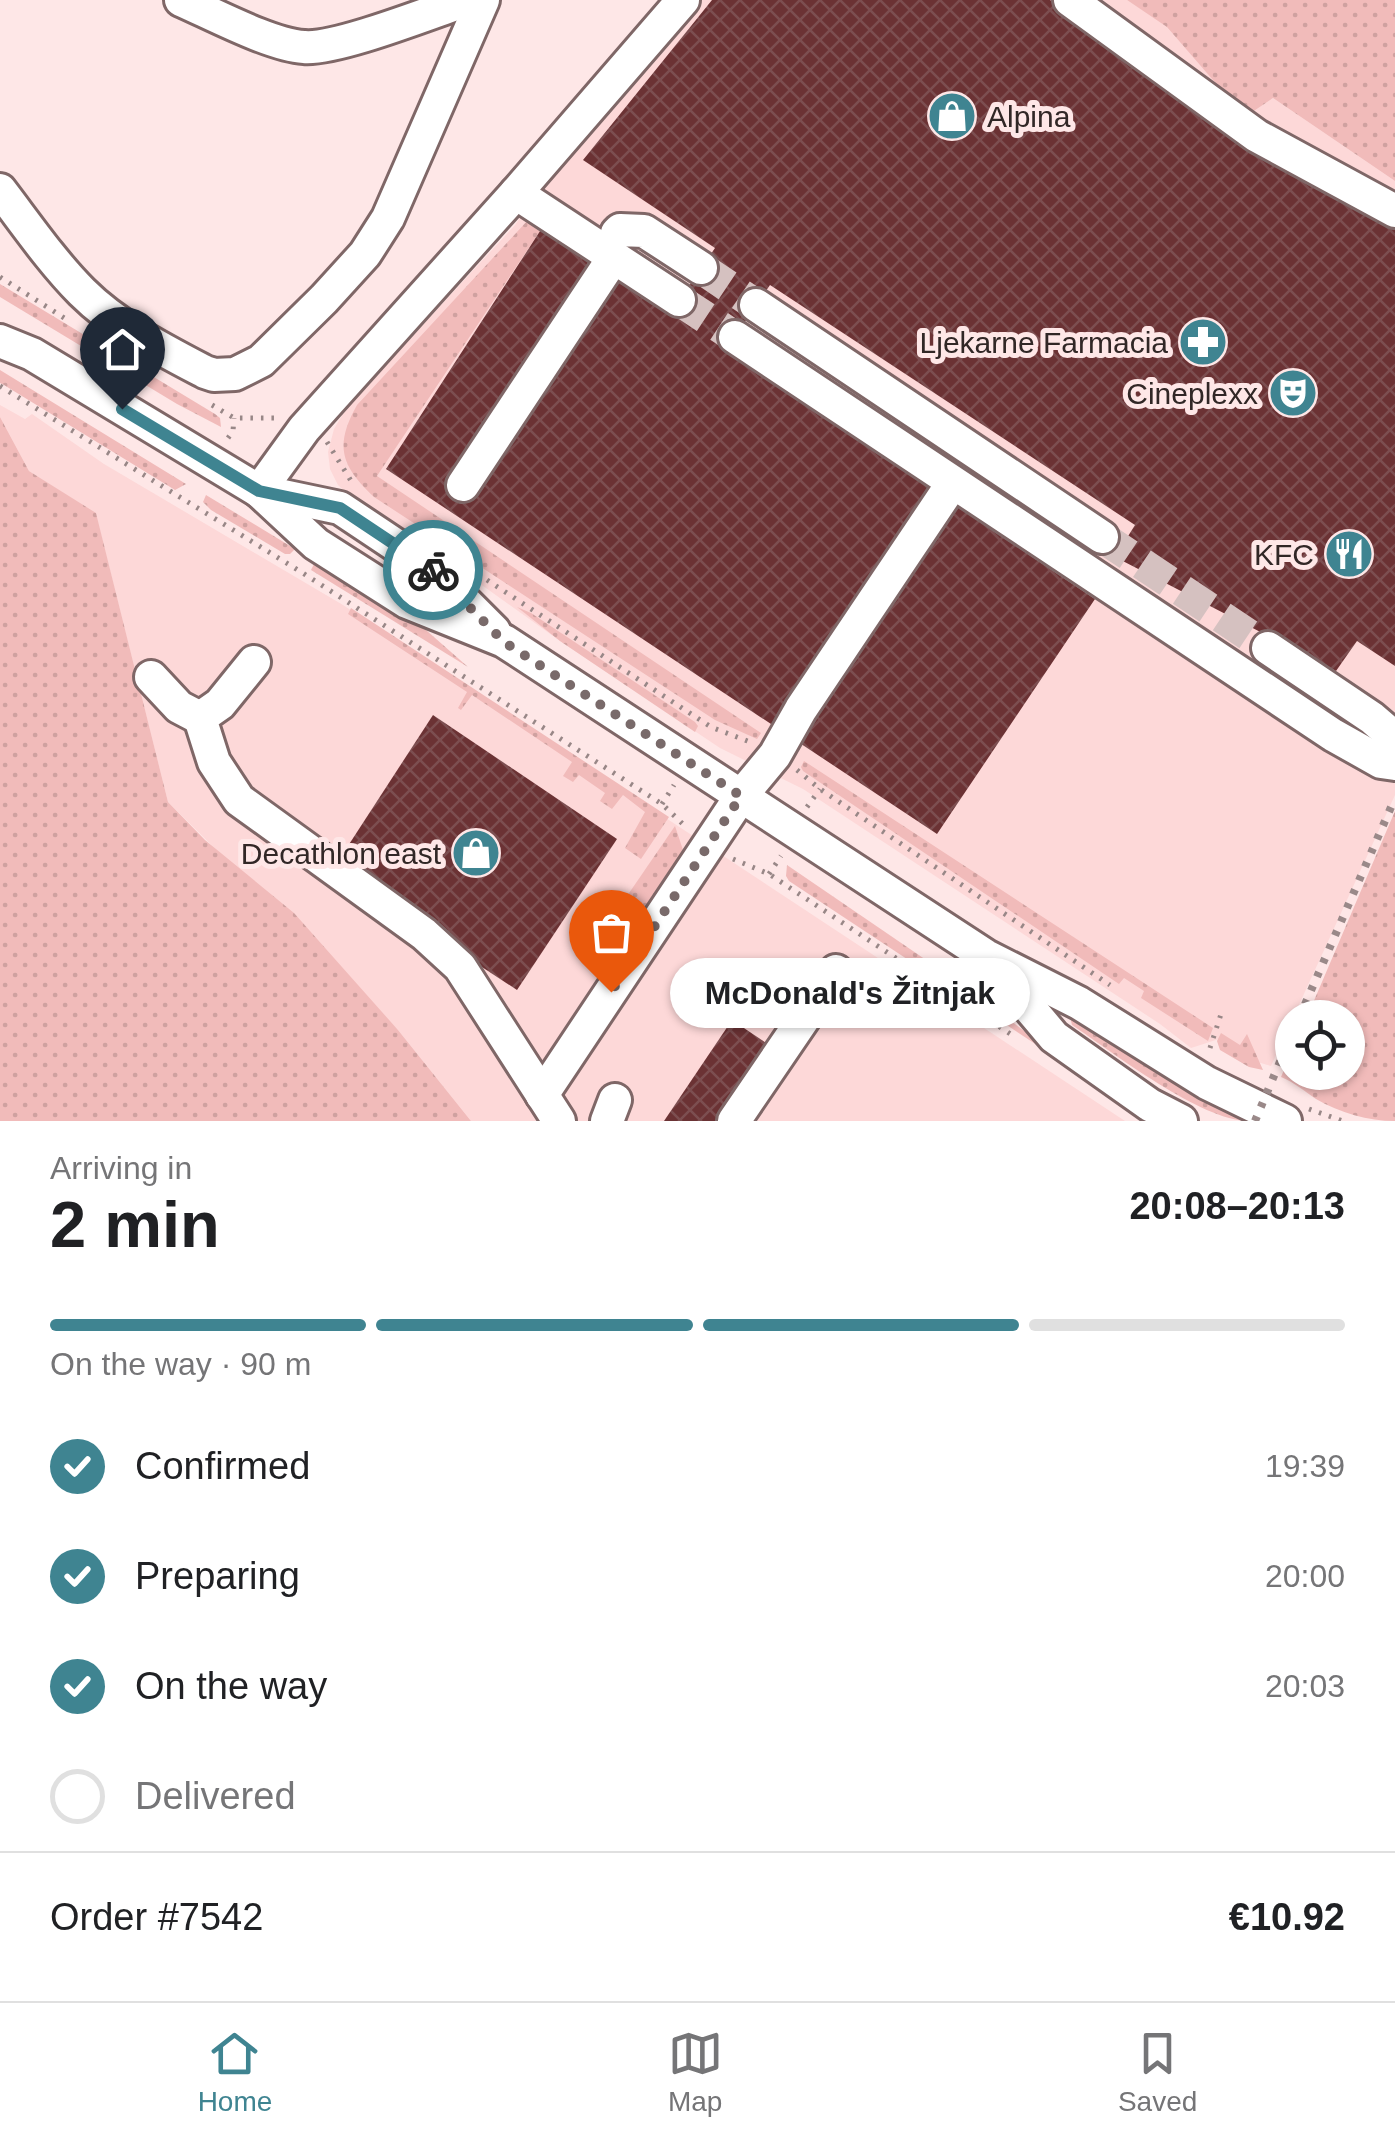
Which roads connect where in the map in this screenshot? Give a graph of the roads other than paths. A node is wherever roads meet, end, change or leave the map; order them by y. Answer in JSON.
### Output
{"nodes":[{"id":1,"x":467,"y":0,"type":"edge"},
{"id":2,"x":482,"y":0,"type":"edge"},
{"id":3,"x":1070,"y":0,"type":"edge"},
{"id":4,"x":186,"y":1,"type":"edge"},
{"id":5,"x":676,"y":3,"type":"edge"},
{"id":6,"x":0,"y":190,"type":"edge"},
{"id":7,"x":516,"y":192,"type":"junction"},
{"id":8,"x":1395,"y":211,"type":"edge"},
{"id":9,"x":616,"y":245,"type":"junction"},
{"id":10,"x":701,"y":268,"type":"tunnel mouth"},
{"id":11,"x":680,"y":300,"type":"tunnel mouth"},
{"id":12,"x":756,"y":306,"type":"tunnel mouth"},
{"id":13,"x":0,"y":323,"type":"edge"},
{"id":14,"x":734,"y":337,"type":"tunnel mouth"},
{"id":15,"x":0,"y":341,"type":"edge"},
{"id":16,"x":32,"y":354,"type":"junction"},
{"id":17,"x":952,"y":484,"type":"junction"},
{"id":18,"x":464,"y":485,"type":"dead end"},
{"id":19,"x":259,"y":491,"type":"junction"},
{"id":20,"x":1102,"y":537,"type":"tunnel mouth"},
{"id":21,"x":1268,"y":648,"type":"tunnel mouth"},
{"id":22,"x":254,"y":662,"type":"dead end"},
{"id":23,"x":151,"y":678,"type":"dead end"},
{"id":24,"x":200,"y":718,"type":"junction"},
{"id":25,"x":1390,"y":755,"type":"edge"},
{"id":26,"x":741,"y":796,"type":"junction"},
{"id":27,"x":986,"y":956,"type":"junction"},
{"id":28,"x":836,"y":971,"type":"dead end"},
{"id":29,"x":550,"y":1108,"type":"edge"},
{"id":30,"x":1291,"y":1113,"type":"edge"},
{"id":31,"x":734,"y":1121,"type":"edge"},
{"id":32,"x":1182,"y":1121,"type":"edge"}],
"edges":[{"from":1,"to":4,"type":"street"},
{"from":2,"to":6,"type":"street"},
{"from":3,"to":8,"type":"street"},
{"from":5,"to":7,"type":"street"},
{"from":7,"to":9,"type":"street"},
{"from":7,"to":19,"type":"street"},
{"from":9,"to":10,"type":"street"},
{"from":9,"to":11,"type":"street"},
{"from":9,"to":18,"type":"street"},
{"from":12,"to":20,"type":"street"},
{"from":13,"to":16,"type":"street"},
{"from":14,"to":17,"type":"street"},
{"from":15,"to":16,"type":"street"},
{"from":16,"to":19,"type":"street"},
{"from":17,"to":25,"type":"street"},
{"from":17,"to":26,"type":"street"},
{"from":19,"to":26,"type":"street"},
{"from":21,"to":25,"type":"street"},
{"from":22,"to":24,"type":"street"},
{"from":23,"to":24,"type":"street"},
{"from":24,"to":29,"type":"street"},
{"from":26,"to":27,"type":"street"},
{"from":26,"to":29,"type":"street"},
{"from":27,"to":30,"type":"street"},
{"from":27,"to":32,"type":"street"},
{"from":28,"to":31,"type":"street"}]}
